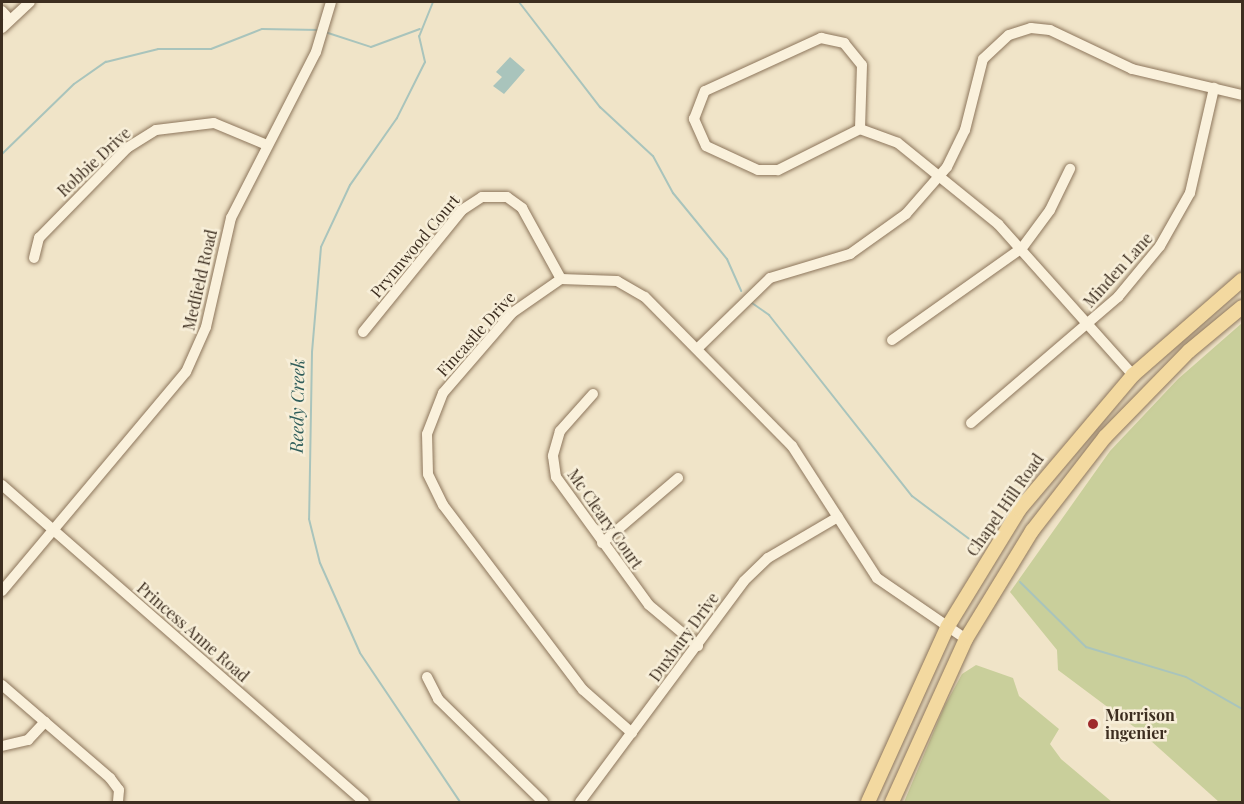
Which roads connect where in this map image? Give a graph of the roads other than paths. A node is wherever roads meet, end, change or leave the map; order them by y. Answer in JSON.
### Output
{"nodes":[{"id":1,"x":30,"y":2,"type":"edge"},
{"id":2,"x":331,"y":2,"type":"edge"},
{"id":3,"x":2,"y":10,"type":"edge"},
{"id":4,"x":10,"y":20,"type":"junction"},
{"id":5,"x":2,"y":28,"type":"edge"},
{"id":6,"x":1214,"y":88,"type":"junction"},
{"id":7,"x":1242,"y":95,"type":"edge"},
{"id":8,"x":860,"y":129,"type":"junction"},
{"id":9,"x":267,"y":145,"type":"junction"},
{"id":10,"x":1070,"y":169,"type":"dead end"},
{"id":11,"x":941,"y":177,"type":"junction"},
{"id":12,"x":1022,"y":248,"type":"junction"},
{"id":13,"x":34,"y":258,"type":"dead end"},
{"id":14,"x":561,"y":279,"type":"junction"},
{"id":15,"x":1242,"y":280,"type":"edge"},
{"id":16,"x":1242,"y":296,"type":"edge"},
{"id":17,"x":1242,"y":307,"type":"edge"},
{"id":18,"x":1089,"y":324,"type":"junction"},
{"id":19,"x":363,"y":332,"type":"dead end"},
{"id":20,"x":1210,"y":333,"type":"junction"},
{"id":21,"x":892,"y":340,"type":"dead end"},
{"id":22,"x":699,"y":347,"type":"junction"},
{"id":23,"x":1133,"y":375,"type":"junction"},
{"id":24,"x":593,"y":394,"type":"dead end"},
{"id":25,"x":971,"y":423,"type":"dead end"},
{"id":26,"x":678,"y":478,"type":"dead end"},
{"id":27,"x":2,"y":485,"type":"edge"},
{"id":28,"x":838,"y":517,"type":"junction"},
{"id":29,"x":54,"y":530,"type":"junction"},
{"id":30,"x":602,"y":543,"type":"junction"},
{"id":31,"x":2,"y":591,"type":"edge"},
{"id":32,"x":948,"y":626,"type":"junction"},
{"id":33,"x":966,"y":639,"type":"junction"},
{"id":34,"x":698,"y":646,"type":"junction"},
{"id":35,"x":428,"y":677,"type":"dead end"},
{"id":36,"x":2,"y":685,"type":"edge"},
{"id":37,"x":45,"y":722,"type":"junction"},
{"id":38,"x":632,"y":733,"type":"junction"},
{"id":39,"x":2,"y":746,"type":"edge"},
{"id":40,"x":118,"y":802,"type":"edge"},
{"id":41,"x":364,"y":802,"type":"edge"},
{"id":42,"x":543,"y":802,"type":"edge"},
{"id":43,"x":580,"y":802,"type":"edge"},
{"id":44,"x":868,"y":802,"type":"edge"},
{"id":45,"x":892,"y":802,"type":"edge"}],
"edges":[{"from":1,"to":4,"type":"street"},
{"from":2,"to":9,"type":"street","name":"Medfield Road"},
{"from":3,"to":4,"type":"street"},
{"from":4,"to":5,"type":"street"},
{"from":6,"to":7,"type":"street"},
{"from":6,"to":11,"type":"street"},
{"from":6,"to":18,"type":"street","name":"Minden Lane"},
{"from":8,"to":8,"type":"street"},
{"from":8,"to":11,"type":"street"},
{"from":9,"to":13,"type":"street","name":"Robbie Drive"},
{"from":9,"to":29,"type":"street","name":"Medfield Road"},
{"from":10,"to":12,"type":"street"},
{"from":11,"to":12,"type":"street"},
{"from":11,"to":22,"type":"street"},
{"from":12,"to":18,"type":"street"},
{"from":12,"to":21,"type":"street"},
{"from":14,"to":19,"type":"street","name":"Prynnwood Court"},
{"from":14,"to":22,"type":"street"},
{"from":14,"to":38,"type":"street","name":"Fincastle Drive"},
{"from":15,"to":23,"type":"main road","name":"Chapel Hill Road"},
{"from":16,"to":20,"type":"main road"},
{"from":17,"to":20,"type":"main road"},
{"from":18,"to":23,"type":"street"},
{"from":18,"to":25,"type":"street","name":"Minden Lane"},
{"from":20,"to":33,"type":"main road"},
{"from":22,"to":28,"type":"street"},
{"from":23,"to":32,"type":"main road","name":"Chapel Hill Road"},
{"from":24,"to":30,"type":"street","name":"Mc Cleary Court"},
{"from":26,"to":30,"type":"street"},
{"from":27,"to":29,"type":"street","name":"Princess Anne Road"},
{"from":28,"to":32,"type":"street"},
{"from":28,"to":34,"type":"street","name":"Duxbury Drive"},
{"from":29,"to":31,"type":"street","name":"Medfield Road"},
{"from":29,"to":41,"type":"street","name":"Princess Anne Road"},
{"from":30,"to":34,"type":"street","name":"Mc Cleary Court"},
{"from":32,"to":33,"type":"street"},
{"from":32,"to":44,"type":"main road","name":"Chapel Hill Road"},
{"from":33,"to":45,"type":"main road"},
{"from":34,"to":38,"type":"street","name":"Duxbury Drive"},
{"from":35,"to":42,"type":"street"},
{"from":36,"to":37,"type":"street"},
{"from":37,"to":39,"type":"street"},
{"from":37,"to":40,"type":"street"},
{"from":38,"to":43,"type":"street","name":"Duxbury Drive"}]}
